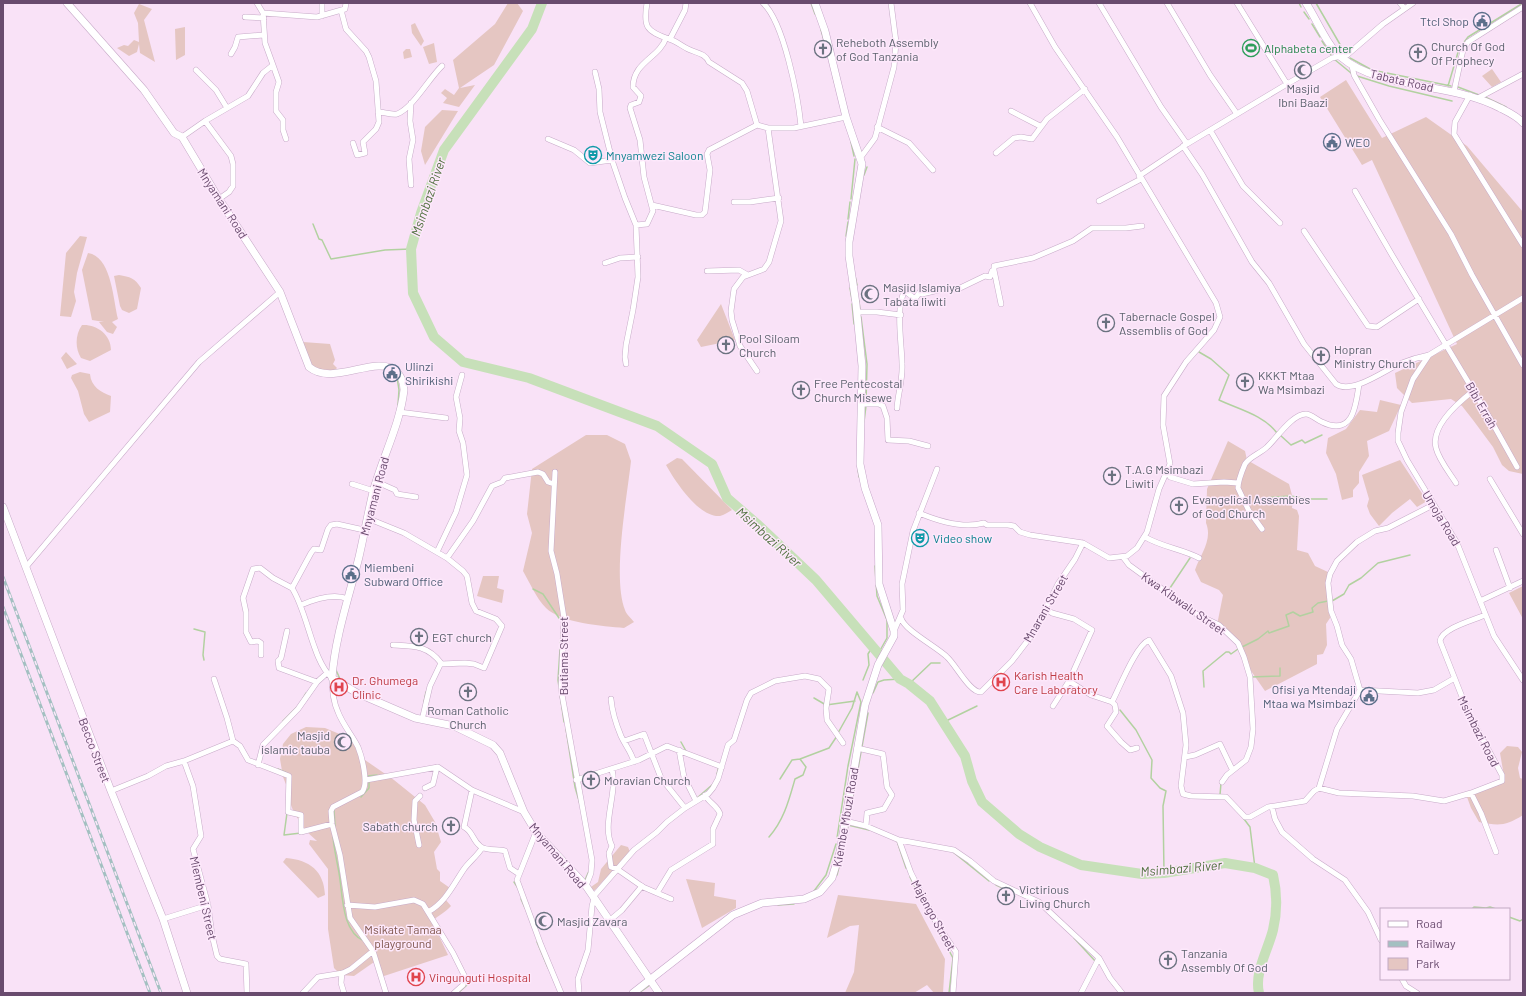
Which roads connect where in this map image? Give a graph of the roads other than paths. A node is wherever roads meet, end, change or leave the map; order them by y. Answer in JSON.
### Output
{"nodes":[{"id":1,"x":67,"y":3,"type":"edge"},
{"id":2,"x":257,"y":3,"type":"edge"},
{"id":3,"x":322,"y":3,"type":"edge"},
{"id":4,"x":346,"y":3,"type":"edge"},
{"id":5,"x":647,"y":3,"type":"edge"},
{"id":6,"x":686,"y":3,"type":"edge"},
{"id":7,"x":763,"y":3,"type":"edge"},
{"id":8,"x":815,"y":3,"type":"edge"},
{"id":9,"x":887,"y":3,"type":"edge"},
{"id":10,"x":1030,"y":3,"type":"edge"},
{"id":11,"x":1100,"y":3,"type":"edge"},
{"id":12,"x":1167,"y":3,"type":"edge"},
{"id":13,"x":1237,"y":3,"type":"edge"},
{"id":14,"x":1306,"y":3,"type":"edge"},
{"id":15,"x":1400,"y":3,"type":"edge"},
{"id":16,"x":1413,"y":3,"type":"edge"},
{"id":17,"x":891,"y":6,"type":"edge"},
{"id":18,"x":1523,"y":7,"type":"edge"},
{"id":19,"x":1404,"y":8,"type":"junction"},
{"id":20,"x":341,"y":10,"type":"junction"},
{"id":21,"x":263,"y":16,"type":"junction"},
{"id":22,"x":322,"y":16,"type":"junction"},
{"id":23,"x":245,"y":17,"type":"dead end"},
{"id":24,"x":264,"y":35,"type":"junction"},
{"id":25,"x":668,"y":38,"type":"junction"},
{"id":26,"x":231,"y":54,"type":"dead end"},
{"id":27,"x":1340,"y":56,"type":"junction"},
{"id":28,"x":273,"y":65,"type":"junction"},
{"id":29,"x":442,"y":66,"type":"dead end"},
{"id":30,"x":1352,"y":66,"type":"junction"},
{"id":31,"x":196,"y":70,"type":"dead end"},
{"id":32,"x":595,"y":72,"type":"dead end"},
{"id":33,"x":1523,"y":74,"type":"edge"},
{"id":34,"x":1287,"y":84,"type":"junction"},
{"id":35,"x":1085,"y":89,"type":"junction"},
{"id":36,"x":1454,"y":91,"type":"junction"},
{"id":37,"x":1470,"y":95,"type":"junction"},
{"id":38,"x":1478,"y":98,"type":"junction"},
{"id":39,"x":411,"y":104,"type":"junction"},
{"id":40,"x":227,"y":108,"type":"junction"},
{"id":41,"x":1012,"y":111,"type":"dead end"},
{"id":42,"x":378,"y":112,"type":"junction"},
{"id":43,"x":1237,"y":114,"type":"junction"},
{"id":44,"x":846,"y":117,"type":"junction"},
{"id":45,"x":205,"y":121,"type":"junction"},
{"id":46,"x":1523,"y":122,"type":"edge"},
{"id":47,"x":757,"y":125,"type":"junction"},
{"id":48,"x":801,"y":126,"type":"junction"},
{"id":49,"x":1040,"y":126,"type":"junction"},
{"id":50,"x":878,"y":127,"type":"junction"},
{"id":51,"x":768,"y":128,"type":"junction"},
{"id":52,"x":1210,"y":130,"type":"junction"},
{"id":53,"x":182,"y":137,"type":"junction"},
{"id":54,"x":286,"y":139,"type":"dead end"},
{"id":55,"x":548,"y":139,"type":"dead end"},
{"id":56,"x":352,"y":143,"type":"dead end"},
{"id":57,"x":1185,"y":145,"type":"junction"},
{"id":58,"x":996,"y":153,"type":"dead end"},
{"id":59,"x":612,"y":160,"type":"junction"},
{"id":60,"x":862,"y":164,"type":"junction"},
{"id":61,"x":933,"y":170,"type":"dead end"},
{"id":62,"x":1140,"y":178,"type":"junction"},
{"id":63,"x":411,"y":185,"type":"dead end"},
{"id":64,"x":1355,"y":191,"type":"dead end"},
{"id":65,"x":779,"y":198,"type":"junction"},
{"id":66,"x":219,"y":199,"type":"junction"},
{"id":67,"x":1098,"y":200,"type":"dead end"},
{"id":68,"x":734,"y":202,"type":"dead end"},
{"id":69,"x":652,"y":205,"type":"junction"},
{"id":70,"x":1280,"y":223,"type":"dead end"},
{"id":71,"x":636,"y":225,"type":"junction"},
{"id":72,"x":1142,"y":226,"type":"dead end"},
{"id":73,"x":1304,"y":232,"type":"dead end"},
{"id":74,"x":1523,"y":245,"type":"edge"},
{"id":75,"x":638,"y":256,"type":"junction"},
{"id":76,"x":605,"y":262,"type":"dead end"},
{"id":77,"x":994,"y":270,"type":"junction"},
{"id":78,"x":707,"y":271,"type":"dead end"},
{"id":79,"x":746,"y":274,"type":"junction"},
{"id":80,"x":280,"y":292,"type":"junction"},
{"id":81,"x":1523,"y":298,"type":"edge"},
{"id":82,"x":1419,"y":299,"type":"junction"},
{"id":83,"x":1001,"y":304,"type":"dead end"},
{"id":84,"x":857,"y":312,"type":"junction"},
{"id":85,"x":1494,"y":314,"type":"junction"},
{"id":86,"x":901,"y":315,"type":"junction"},
{"id":87,"x":1445,"y":344,"type":"junction"},
{"id":88,"x":1429,"y":355,"type":"junction"},
{"id":89,"x":626,"y":364,"type":"dead end"},
{"id":90,"x":1523,"y":365,"type":"edge"},
{"id":91,"x":757,"y":371,"type":"dead end"},
{"id":92,"x":462,"y":375,"type":"dead end"},
{"id":93,"x":1360,"y":384,"type":"junction"},
{"id":94,"x":1473,"y":391,"type":"junction"},
{"id":95,"x":862,"y":404,"type":"junction"},
{"id":96,"x":897,"y":408,"type":"dead end"},
{"id":97,"x":398,"y":412,"type":"junction"},
{"id":98,"x":446,"y":418,"type":"dead end"},
{"id":99,"x":928,"y":446,"type":"dead end"},
{"id":100,"x":1517,"y":467,"type":"dead end"},
{"id":101,"x":938,"y":469,"type":"dead end"},
{"id":102,"x":1167,"y":471,"type":"junction"},
{"id":103,"x":554,"y":472,"type":"dead end"},
{"id":104,"x":1490,"y":479,"type":"dead end"},
{"id":105,"x":377,"y":482,"type":"junction"},
{"id":106,"x":1456,"y":483,"type":"dead end"},
{"id":107,"x":352,"y":484,"type":"dead end"},
{"id":108,"x":554,"y":484,"type":"junction"},
{"id":109,"x":1238,"y":484,"type":"junction"},
{"id":110,"x":374,"y":491,"type":"junction"},
{"id":111,"x":416,"y":497,"type":"dead end"},
{"id":112,"x":1433,"y":505,"type":"junction"},
{"id":113,"x":3,"y":507,"type":"edge"},
{"id":114,"x":919,"y":513,"type":"junction"},
{"id":115,"x":367,"y":518,"type":"junction"},
{"id":116,"x":1262,"y":529,"type":"dead end"},
{"id":117,"x":364,"y":530,"type":"junction"},
{"id":118,"x":1523,"y":534,"type":"edge"},
{"id":119,"x":1144,"y":537,"type":"junction"},
{"id":120,"x":1083,"y":543,"type":"junction"},
{"id":121,"x":1496,"y":550,"type":"dead end"},
{"id":122,"x":437,"y":552,"type":"junction"},
{"id":123,"x":1123,"y":557,"type":"junction"},
{"id":124,"x":447,"y":558,"type":"junction"},
{"id":125,"x":1199,"y":558,"type":"dead end"},
{"id":126,"x":26,"y":567,"type":"junction"},
{"id":127,"x":1523,"y":581,"type":"edge"},
{"id":128,"x":292,"y":588,"type":"junction"},
{"id":129,"x":1510,"y":588,"type":"junction"},
{"id":130,"x":348,"y":599,"type":"junction"},
{"id":131,"x":1480,"y":601,"type":"junction"},
{"id":132,"x":301,"y":605,"type":"junction"},
{"id":133,"x":1046,"y":609,"type":"junction"},
{"id":134,"x":1485,"y":615,"type":"junction"},
{"id":135,"x":901,"y":618,"type":"junction"},
{"id":136,"x":287,"y":631,"type":"dead end"},
{"id":137,"x":894,"y":631,"type":"junction"},
{"id":138,"x":393,"y":645,"type":"dead end"},
{"id":139,"x":261,"y":655,"type":"dead end"},
{"id":140,"x":441,"y":664,"type":"junction"},
{"id":141,"x":329,"y":676,"type":"junction"},
{"id":142,"x":1454,"y":678,"type":"junction"},
{"id":143,"x":214,"y":679,"type":"dead end"},
{"id":144,"x":1523,"y":680,"type":"edge"},
{"id":145,"x":1069,"y":681,"type":"junction"},
{"id":146,"x":317,"y":682,"type":"junction"},
{"id":147,"x":1360,"y":690,"type":"junction"},
{"id":148,"x":611,"y":699,"type":"dead end"},
{"id":149,"x":1112,"y":702,"type":"junction"},
{"id":150,"x":1053,"y":706,"type":"dead end"},
{"id":151,"x":422,"y":720,"type":"junction"},
{"id":152,"x":233,"y":741,"type":"junction"},
{"id":153,"x":624,"y":741,"type":"junction"},
{"id":154,"x":842,"y":743,"type":"dead end"},
{"id":155,"x":857,"y":748,"type":"junction"},
{"id":156,"x":1137,"y":748,"type":"dead end"},
{"id":157,"x":679,"y":750,"type":"junction"},
{"id":158,"x":651,"y":754,"type":"junction"},
{"id":159,"x":1185,"y":757,"type":"junction"},
{"id":160,"x":184,"y":761,"type":"junction"},
{"id":161,"x":634,"y":762,"type":"junction"},
{"id":162,"x":258,"y":765,"type":"junction"},
{"id":163,"x":437,"y":767,"type":"junction"},
{"id":164,"x":722,"y":767,"type":"junction"},
{"id":165,"x":1232,"y":768,"type":"dead end"},
{"id":166,"x":612,"y":769,"type":"junction"},
{"id":167,"x":366,"y":780,"type":"junction"},
{"id":168,"x":576,"y":780,"type":"junction"},
{"id":169,"x":1222,"y":782,"type":"dead end"},
{"id":170,"x":425,"y":788,"type":"dead end"},
{"id":171,"x":1319,"y":788,"type":"junction"},
{"id":172,"x":472,"y":790,"type":"junction"},
{"id":173,"x":111,"y":791,"type":"junction"},
{"id":174,"x":1471,"y":793,"type":"junction"},
{"id":175,"x":705,"y":795,"type":"junction"},
{"id":176,"x":420,"y":796,"type":"dead end"},
{"id":177,"x":696,"y":801,"type":"junction"},
{"id":178,"x":684,"y":808,"type":"junction"},
{"id":179,"x":1272,"y":808,"type":"junction"},
{"id":180,"x":524,"y":812,"type":"junction"},
{"id":181,"x":845,"y":821,"type":"junction"},
{"id":182,"x":332,"y":824,"type":"junction"},
{"id":183,"x":866,"y":826,"type":"junction"},
{"id":184,"x":536,"y":832,"type":"junction"},
{"id":185,"x":899,"y":840,"type":"junction"},
{"id":186,"x":419,"y":845,"type":"dead end"},
{"id":187,"x":482,"y":848,"type":"junction"},
{"id":188,"x":1496,"y":852,"type":"dead end"},
{"id":189,"x":617,"y":869,"type":"junction"},
{"id":190,"x":518,"y":874,"type":"junction"},
{"id":191,"x":586,"y":886,"type":"junction"},
{"id":192,"x":642,"y":886,"type":"junction"},
{"id":193,"x":657,"y":893,"type":"junction"},
{"id":194,"x":594,"y":898,"type":"junction"},
{"id":195,"x":671,"y":899,"type":"dead end"},
{"id":196,"x":208,"y":905,"type":"junction"},
{"id":197,"x":348,"y":905,"type":"junction"},
{"id":198,"x":428,"y":912,"type":"junction"},
{"id":199,"x":163,"y":919,"type":"junction"},
{"id":200,"x":609,"y":921,"type":"junction"},
{"id":201,"x":1380,"y":938,"type":"edge"},
{"id":202,"x":372,"y":951,"type":"junction"},
{"id":203,"x":1099,"y":958,"type":"junction"},
{"id":204,"x":342,"y":974,"type":"junction"},
{"id":205,"x":650,"y":979,"type":"junction"},
{"id":206,"x":1403,"y":980,"type":"edge"},
{"id":207,"x":187,"y":993,"type":"edge"},
{"id":208,"x":246,"y":993,"type":"edge"},
{"id":209,"x":303,"y":993,"type":"edge"},
{"id":210,"x":344,"y":993,"type":"edge"},
{"id":211,"x":386,"y":993,"type":"edge"},
{"id":212,"x":454,"y":993,"type":"edge"},
{"id":213,"x":561,"y":993,"type":"edge"},
{"id":214,"x":579,"y":993,"type":"edge"},
{"id":215,"x":633,"y":993,"type":"edge"},
{"id":216,"x":659,"y":993,"type":"edge"},
{"id":217,"x":953,"y":993,"type":"edge"},
{"id":218,"x":1081,"y":993,"type":"edge"},
{"id":219,"x":1122,"y":993,"type":"edge"},
{"id":220,"x":1417,"y":993,"type":"edge"}],
"edges":[{"from":1,"to":53,"type":"street","name":"Mnyamani Road"},
{"from":2,"to":21,"type":"street"},
{"from":3,"to":22,"type":"street"},
{"from":4,"to":20,"type":"street"},
{"from":5,"to":25,"type":"street"},
{"from":6,"to":25,"type":"street"},
{"from":7,"to":48,"type":"street"},
{"from":8,"to":44,"type":"street"},
{"from":9,"to":17,"type":"street"},
{"from":10,"to":35,"type":"street"},
{"from":11,"to":57,"type":"street"},
{"from":12,"to":43,"type":"street"},
{"from":13,"to":34,"type":"street"},
{"from":14,"to":27,"type":"street","name":"Tabata Road"},
{"from":15,"to":19,"type":"street"},
{"from":16,"to":19,"type":"street"},
{"from":17,"to":50,"type":"street"},
{"from":18,"to":36,"type":"street"},
{"from":19,"to":27,"type":"street"},
{"from":20,"to":22,"type":"street"},
{"from":20,"to":42,"type":"street"},
{"from":21,"to":22,"type":"street"},
{"from":21,"to":23,"type":"street"},
{"from":21,"to":24,"type":"street"},
{"from":24,"to":26,"type":"street"},
{"from":24,"to":28,"type":"street"},
{"from":25,"to":47,"type":"street"},
{"from":25,"to":69,"type":"street"},
{"from":27,"to":30,"type":"street","name":"Tabata Road"},
{"from":27,"to":34,"type":"street"},
{"from":28,"to":40,"type":"street"},
{"from":28,"to":54,"type":"street"},
{"from":29,"to":39,"type":"street"},
{"from":30,"to":36,"type":"street","name":"Tabata Road"},
{"from":30,"to":85,"type":"street"},
{"from":31,"to":40,"type":"street"},
{"from":32,"to":59,"type":"street"},
{"from":33,"to":38,"type":"street"},
{"from":34,"to":43,"type":"street"},
{"from":35,"to":49,"type":"street"},
{"from":35,"to":62,"type":"street"},
{"from":36,"to":37,"type":"street","name":"Tabata Road"},
{"from":37,"to":38,"type":"street","name":"Tabata Road"},
{"from":37,"to":74,"type":"street"},
{"from":38,"to":46,"type":"street","name":"Tabata Road"},
{"from":39,"to":42,"type":"street"},
{"from":39,"to":63,"type":"street"},
{"from":40,"to":45,"type":"street"},
{"from":41,"to":49,"type":"street"},
{"from":42,"to":56,"type":"street"},
{"from":43,"to":52,"type":"street"},
{"from":44,"to":48,"type":"street"},
{"from":44,"to":60,"type":"street"},
{"from":45,"to":53,"type":"street"},
{"from":45,"to":66,"type":"street"},
{"from":47,"to":51,"type":"street"},
{"from":47,"to":69,"type":"street"},
{"from":48,"to":51,"type":"street"},
{"from":49,"to":58,"type":"street"},
{"from":50,"to":60,"type":"street"},
{"from":50,"to":61,"type":"street"},
{"from":51,"to":65,"type":"street"},
{"from":52,"to":57,"type":"street"},
{"from":52,"to":70,"type":"street"},
{"from":53,"to":66,"type":"street","name":"Mnyamani Road"},
{"from":55,"to":59,"type":"street"},
{"from":57,"to":62,"type":"street"},
{"from":57,"to":93,"type":"street"},
{"from":59,"to":71,"type":"street"},
{"from":60,"to":84,"type":"street"},
{"from":62,"to":67,"type":"street"},
{"from":62,"to":102,"type":"street"},
{"from":64,"to":82,"type":"street","name":"Bibi Errah"},
{"from":65,"to":68,"type":"street"},
{"from":65,"to":79,"type":"street"},
{"from":66,"to":80,"type":"street","name":"Mnyamani Road"},
{"from":69,"to":71,"type":"street"},
{"from":71,"to":75,"type":"street"},
{"from":72,"to":77,"type":"street"},
{"from":73,"to":82,"type":"street"},
{"from":75,"to":76,"type":"street"},
{"from":75,"to":89,"type":"street"},
{"from":77,"to":83,"type":"street"},
{"from":77,"to":86,"type":"street"},
{"from":78,"to":79,"type":"street"},
{"from":79,"to":91,"type":"street"},
{"from":80,"to":97,"type":"street","name":"Mnyamani Road"},
{"from":80,"to":126,"type":"street"},
{"from":81,"to":85,"type":"street"},
{"from":82,"to":87,"type":"street","name":"Bibi Errah"},
{"from":84,"to":86,"type":"street"},
{"from":84,"to":95,"type":"street"},
{"from":85,"to":87,"type":"street"},
{"from":85,"to":90,"type":"street"},
{"from":86,"to":96,"type":"street"},
{"from":87,"to":88,"type":"street"},
{"from":87,"to":94,"type":"street","name":"Bibi Errah"},
{"from":88,"to":93,"type":"street"},
{"from":88,"to":112,"type":"street","name":"Umoja Road"},
{"from":92,"to":122,"type":"street"},
{"from":93,"to":109,"type":"street"},
{"from":94,"to":100,"type":"street","name":"Bibi Errah"},
{"from":94,"to":106,"type":"street"},
{"from":95,"to":99,"type":"street"},
{"from":95,"to":137,"type":"street"},
{"from":97,"to":98,"type":"street"},
{"from":97,"to":105,"type":"street","name":"Mnyamani Road"},
{"from":101,"to":114,"type":"street"},
{"from":102,"to":109,"type":"street"},
{"from":102,"to":119,"type":"street"},
{"from":103,"to":108,"type":"street","name":"Butiama Street"},
{"from":104,"to":118,"type":"street"},
{"from":105,"to":110,"type":"street","name":"Mnyamani Road"},
{"from":105,"to":111,"type":"street"},
{"from":107,"to":110,"type":"street"},
{"from":108,"to":124,"type":"street"},
{"from":108,"to":168,"type":"street","name":"Butiama Street"},
{"from":109,"to":116,"type":"street"},
{"from":110,"to":115,"type":"street","name":"Mnyamani Road"},
{"from":112,"to":131,"type":"street","name":"Umoja Road"},
{"from":112,"to":147,"type":"street"},
{"from":113,"to":126,"type":"street","name":"Becco Street"},
{"from":114,"to":120,"type":"street"},
{"from":114,"to":135,"type":"street"},
{"from":115,"to":117,"type":"street","name":"Mnyamani Road"},
{"from":115,"to":122,"type":"street"},
{"from":117,"to":128,"type":"street"},
{"from":117,"to":130,"type":"street","name":"Mnyamani Road"},
{"from":119,"to":123,"type":"street"},
{"from":119,"to":125,"type":"street"},
{"from":120,"to":123,"type":"street"},
{"from":120,"to":133,"type":"street","name":"Mnarani Street"},
{"from":121,"to":129,"type":"street"},
{"from":122,"to":124,"type":"street"},
{"from":123,"to":169,"type":"street","name":"Kwa Kibwalu Street"},
{"from":124,"to":140,"type":"street"},
{"from":126,"to":173,"type":"street","name":"Becco Street"},
{"from":127,"to":129,"type":"street"},
{"from":128,"to":132,"type":"street"},
{"from":128,"to":139,"type":"street"},
{"from":129,"to":131,"type":"street"},
{"from":130,"to":132,"type":"street"},
{"from":130,"to":141,"type":"street","name":"Mnyamani Road"},
{"from":131,"to":134,"type":"street","name":"Umoja Road"},
{"from":132,"to":141,"type":"street"},
{"from":133,"to":135,"type":"street","name":"Mnarani Street"},
{"from":133,"to":145,"type":"street"},
{"from":134,"to":142,"type":"street","name":"Msimbazi Road"},
{"from":134,"to":144,"type":"street","name":"Umoja Road"},
{"from":135,"to":137,"type":"street"},
{"from":136,"to":146,"type":"street"},
{"from":137,"to":155,"type":"street","name":"Kiembe Mbuzi Road"},
{"from":138,"to":140,"type":"street"},
{"from":140,"to":151,"type":"street"},
{"from":141,"to":146,"type":"street"},
{"from":141,"to":151,"type":"street","name":"Mnyamani Road"},
{"from":141,"to":167,"type":"street"},
{"from":142,"to":147,"type":"street"},
{"from":142,"to":174,"type":"street","name":"Msimbazi Road"},
{"from":143,"to":152,"type":"street"},
{"from":145,"to":149,"type":"street"},
{"from":145,"to":150,"type":"street"},
{"from":146,"to":162,"type":"street"},
{"from":147,"to":171,"type":"street"},
{"from":148,"to":153,"type":"street"},
{"from":149,"to":156,"type":"street"},
{"from":149,"to":159,"type":"street"},
{"from":151,"to":180,"type":"street","name":"Mnyamani Road"},
{"from":152,"to":160,"type":"street"},
{"from":152,"to":162,"type":"street"},
{"from":153,"to":158,"type":"street"},
{"from":153,"to":161,"type":"street"},
{"from":154,"to":164,"type":"street"},
{"from":155,"to":181,"type":"street","name":"Kiembe Mbuzi Road"},
{"from":155,"to":183,"type":"street"},
{"from":157,"to":158,"type":"street"},
{"from":157,"to":164,"type":"street"},
{"from":157,"to":177,"type":"street"},
{"from":158,"to":161,"type":"street"},
{"from":158,"to":178,"type":"street"},
{"from":159,"to":165,"type":"street"},
{"from":159,"to":179,"type":"street"},
{"from":160,"to":173,"type":"street"},
{"from":160,"to":196,"type":"street","name":"Miembeni Street"},
{"from":161,"to":166,"type":"street"},
{"from":162,"to":182,"type":"street"},
{"from":163,"to":167,"type":"street"},
{"from":163,"to":170,"type":"street"},
{"from":163,"to":172,"type":"street"},
{"from":164,"to":175,"type":"street"},
{"from":166,"to":168,"type":"street"},
{"from":166,"to":189,"type":"street"},
{"from":167,"to":182,"type":"street"},
{"from":168,"to":191,"type":"street","name":"Butiama Street"},
{"from":171,"to":174,"type":"street","name":"Msimbazi Road"},
{"from":171,"to":179,"type":"street"},
{"from":172,"to":180,"type":"street"},
{"from":172,"to":187,"type":"street"},
{"from":173,"to":199,"type":"street","name":"Becco Street"},
{"from":174,"to":188,"type":"street"},
{"from":175,"to":177,"type":"street"},
{"from":175,"to":193,"type":"street"},
{"from":176,"to":186,"type":"street"},
{"from":177,"to":178,"type":"street"},
{"from":178,"to":189,"type":"street"},
{"from":179,"to":201,"type":"street"},
{"from":180,"to":184,"type":"street","name":"Mnyamani Road"},
{"from":181,"to":183,"type":"street"},
{"from":181,"to":205,"type":"street","name":"Kiembe Mbuzi Road"},
{"from":182,"to":197,"type":"street"},
{"from":183,"to":185,"type":"street"},
{"from":184,"to":190,"type":"street"},
{"from":184,"to":191,"type":"street","name":"Mnyamani Road"},
{"from":185,"to":203,"type":"street"},
{"from":185,"to":217,"type":"street","name":"Majengo Street"},
{"from":187,"to":190,"type":"street"},
{"from":187,"to":198,"type":"street"},
{"from":189,"to":192,"type":"street"},
{"from":189,"to":194,"type":"street"},
{"from":190,"to":213,"type":"street"},
{"from":191,"to":194,"type":"street","name":"Mnyamani Road"},
{"from":192,"to":193,"type":"street"},
{"from":192,"to":200,"type":"street"},
{"from":193,"to":195,"type":"street"},
{"from":194,"to":200,"type":"street","name":"Mnyamani Road"},
{"from":194,"to":214,"type":"street"},
{"from":196,"to":199,"type":"street"},
{"from":196,"to":208,"type":"street","name":"Miembeni Street"},
{"from":197,"to":198,"type":"street"},
{"from":197,"to":202,"type":"street"},
{"from":198,"to":212,"type":"street"},
{"from":199,"to":207,"type":"street","name":"Becco Street"},
{"from":200,"to":205,"type":"street","name":"Mnyamani Road"},
{"from":202,"to":204,"type":"street"},
{"from":202,"to":211,"type":"street"},
{"from":203,"to":218,"type":"street"},
{"from":203,"to":219,"type":"street"},
{"from":204,"to":209,"type":"street"},
{"from":204,"to":210,"type":"street"},
{"from":205,"to":215,"type":"street","name":"Kiembe Mbuzi Road"},
{"from":205,"to":216,"type":"street","name":"Mnyamani Road"},
{"from":206,"to":220,"type":"street"}]}
